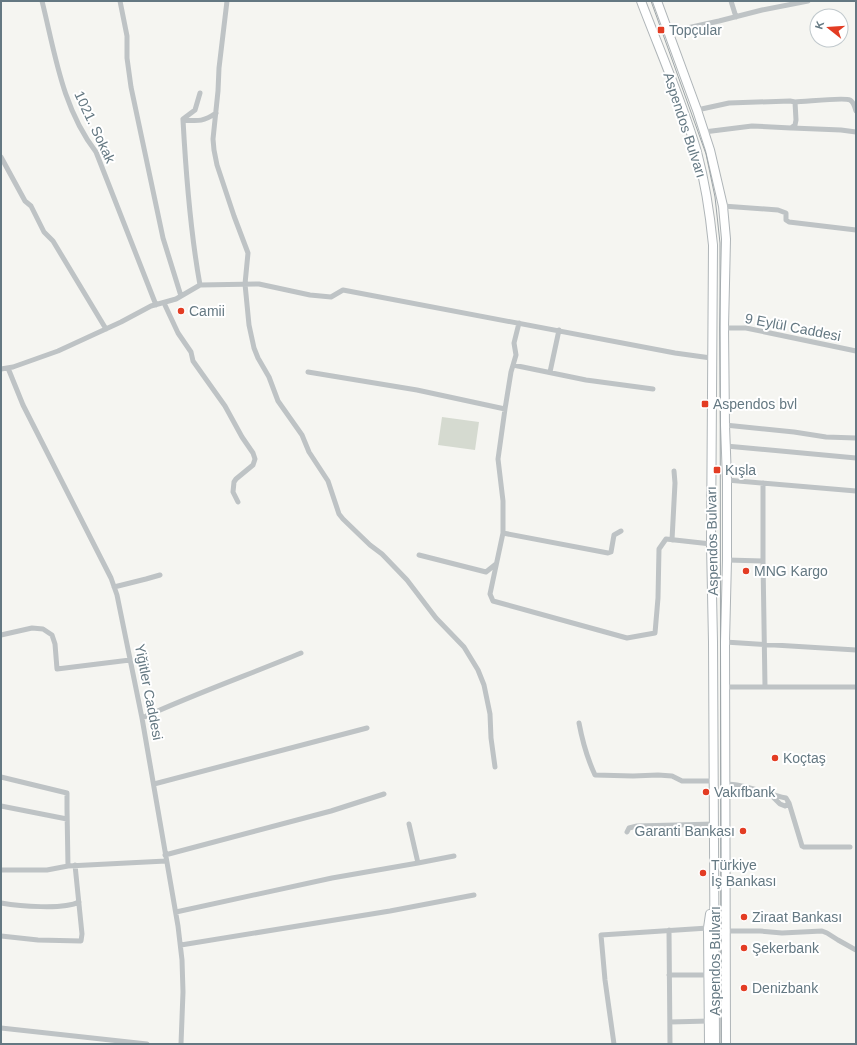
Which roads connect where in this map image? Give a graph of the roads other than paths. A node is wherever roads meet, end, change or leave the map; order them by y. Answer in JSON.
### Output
{"nodes":[{"id":1,"x":42,"y":1,"type":"edge"},
{"id":2,"x":120,"y":1,"type":"edge"},
{"id":3,"x":227,"y":1,"type":"edge"},
{"id":4,"x":641,"y":1,"type":"edge"},
{"id":5,"x":657,"y":1,"type":"edge"},
{"id":6,"x":731,"y":1,"type":"edge"},
{"id":7,"x":808,"y":1,"type":"edge"},
{"id":8,"x":736,"y":17,"type":"junction"},
{"id":9,"x":669,"y":32,"type":"junction"},
{"id":10,"x":200,"y":92,"type":"dead end"},
{"id":11,"x":795,"y":102,"type":"junction"},
{"id":12,"x":697,"y":110,"type":"junction"},
{"id":13,"x":856,"y":111,"type":"edge"},
{"id":14,"x":216,"y":113,"type":"junction"},
{"id":15,"x":182,"y":120,"type":"junction"},
{"id":16,"x":791,"y":128,"type":"junction"},
{"id":17,"x":704,"y":132,"type":"junction"},
{"id":18,"x":856,"y":132,"type":"edge"},
{"id":19,"x":1,"y":157,"type":"edge"},
{"id":20,"x":723,"y":206,"type":"junction"},
{"id":21,"x":856,"y":230,"type":"edge"},
{"id":22,"x":245,"y":284,"type":"junction"},
{"id":23,"x":200,"y":285,"type":"junction"},
{"id":24,"x":181,"y":296,"type":"junction"},
{"id":25,"x":164,"y":302,"type":"junction"},
{"id":26,"x":156,"y":305,"type":"junction"},
{"id":27,"x":519,"y":323,"type":"junction"},
{"id":28,"x":724,"y":328,"type":"junction"},
{"id":29,"x":106,"y":329,"type":"junction"},
{"id":30,"x":560,"y":330,"type":"junction"},
{"id":31,"x":856,"y":351,"type":"edge"},
{"id":32,"x":711,"y":358,"type":"junction"},
{"id":33,"x":513,"y":365,"type":"junction"},
{"id":34,"x":8,"y":368,"type":"junction"},
{"id":35,"x":1,"y":369,"type":"edge"},
{"id":36,"x":308,"y":372,"type":"dead end"},
{"id":37,"x":550,"y":372,"type":"junction"},
{"id":38,"x":654,"y":389,"type":"dead end"},
{"id":39,"x":505,"y":409,"type":"junction"},
{"id":40,"x":725,"y":425,"type":"junction"},
{"id":41,"x":856,"y":438,"type":"edge"},
{"id":42,"x":726,"y":446,"type":"junction"},
{"id":43,"x":856,"y":458,"type":"edge"},
{"id":44,"x":674,"y":471,"type":"dead end"},
{"id":45,"x":727,"y":480,"type":"junction"},
{"id":46,"x":763,"y":483,"type":"junction"},
{"id":47,"x":856,"y":491,"type":"edge"},
{"id":48,"x":238,"y":502,"type":"dead end"},
{"id":49,"x":621,"y":531,"type":"dead end"},
{"id":50,"x":503,"y":532,"type":"junction"},
{"id":51,"x":672,"y":540,"type":"junction"},
{"id":52,"x":711,"y":544,"type":"junction"},
{"id":53,"x":419,"y":555,"type":"dead end"},
{"id":54,"x":727,"y":560,"type":"junction"},
{"id":55,"x":763,"y":561,"type":"junction"},
{"id":56,"x":496,"y":564,"type":"junction"},
{"id":57,"x":160,"y":575,"type":"dead end"},
{"id":58,"x":114,"y":586,"type":"junction"},
{"id":59,"x":1,"y":635,"type":"edge"},
{"id":60,"x":725,"y":642,"type":"junction"},
{"id":61,"x":765,"y":644,"type":"junction"},
{"id":62,"x":856,"y":650,"type":"edge"},
{"id":63,"x":301,"y":653,"type":"dead end"},
{"id":64,"x":130,"y":660,"type":"junction"},
{"id":65,"x":725,"y":687,"type":"junction"},
{"id":66,"x":765,"y":687,"type":"junction"},
{"id":67,"x":856,"y":687,"type":"edge"},
{"id":68,"x":142,"y":718,"type":"junction"},
{"id":69,"x":580,"y":723,"type":"dead end"},
{"id":70,"x":367,"y":728,"type":"dead end"},
{"id":71,"x":495,"y":767,"type":"dead end"},
{"id":72,"x":1,"y":777,"type":"edge"},
{"id":73,"x":714,"y":781,"type":"junction"},
{"id":74,"x":154,"y":784,"type":"junction"},
{"id":75,"x":726,"y":784,"type":"junction"},
{"id":76,"x":384,"y":794,"type":"dead end"},
{"id":77,"x":1,"y":806,"type":"edge"},
{"id":78,"x":67,"y":818,"type":"junction"},
{"id":79,"x":409,"y":824,"type":"dead end"},
{"id":80,"x":714,"y":824,"type":"junction"},
{"id":81,"x":627,"y":832,"type":"dead end"},
{"id":82,"x":850,"y":847,"type":"dead end"},
{"id":83,"x":165,"y":855,"type":"junction"},
{"id":84,"x":454,"y":856,"type":"dead end"},
{"id":85,"x":166,"y":861,"type":"junction"},
{"id":86,"x":418,"y":863,"type":"junction"},
{"id":87,"x":75,"y":865,"type":"junction"},
{"id":88,"x":68,"y":866,"type":"junction"},
{"id":89,"x":1,"y":870,"type":"edge"},
{"id":90,"x":726,"y":888,"type":"junction"},
{"id":91,"x":714,"y":890,"type":"junction"},
{"id":92,"x":474,"y":895,"type":"dead end"},
{"id":93,"x":79,"y":902,"type":"junction"},
{"id":94,"x":1,"y":903,"type":"edge"},
{"id":95,"x":176,"y":912,"type":"junction"},
{"id":96,"x":708,"y":928,"type":"junction"},
{"id":97,"x":669,"y":930,"type":"junction"},
{"id":98,"x":731,"y":931,"type":"junction"},
{"id":99,"x":1,"y":936,"type":"edge"},
{"id":100,"x":181,"y":945,"type":"junction"},
{"id":101,"x":856,"y":950,"type":"edge"},
{"id":102,"x":669,"y":975,"type":"junction"},
{"id":103,"x":709,"y":975,"type":"junction"},
{"id":104,"x":709,"y":1021,"type":"junction"},
{"id":105,"x":670,"y":1022,"type":"junction"},
{"id":106,"x":1,"y":1028,"type":"edge"},
{"id":107,"x":92,"y":1041,"type":"edge"},
{"id":108,"x":147,"y":1044,"type":"edge"},
{"id":109,"x":181,"y":1044,"type":"edge"},
{"id":110,"x":614,"y":1044,"type":"edge"},
{"id":111,"x":670,"y":1044,"type":"edge"},
{"id":112,"x":709,"y":1044,"type":"edge"},
{"id":113,"x":715,"y":1044,"type":"edge"},
{"id":114,"x":726,"y":1044,"type":"edge"},
{"id":115,"x":732,"y":1044,"type":"edge"}],
"edges":[{"from":1,"to":26,"type":"street","name":"1021. Sokak"},
{"from":2,"to":24,"type":"street"},
{"from":3,"to":14,"type":"street"},
{"from":4,"to":32,"type":"main road","name":"Aspendos Bulvarı"},
{"from":5,"to":9,"type":"main road","name":"Aspendos Bulvarı"},
{"from":6,"to":8,"type":"street"},
{"from":7,"to":8,"type":"street"},
{"from":8,"to":9,"type":"street"},
{"from":9,"to":12,"type":"main road","name":"Aspendos Bulvarı"},
{"from":10,"to":15,"type":"street"},
{"from":11,"to":12,"type":"street"},
{"from":11,"to":13,"type":"street"},
{"from":11,"to":16,"type":"street"},
{"from":12,"to":17,"type":"main road","name":"Aspendos Bulvarı"},
{"from":14,"to":15,"type":"street"},
{"from":14,"to":22,"type":"street"},
{"from":15,"to":23,"type":"street"},
{"from":16,"to":17,"type":"street"},
{"from":16,"to":18,"type":"street"},
{"from":17,"to":20,"type":"main road","name":"Aspendos Bulvarı"},
{"from":19,"to":29,"type":"street"},
{"from":20,"to":21,"type":"street"},
{"from":20,"to":28,"type":"main road","name":"Aspendos Bulvarı"},
{"from":22,"to":23,"type":"street"},
{"from":22,"to":27,"type":"street"},
{"from":22,"to":71,"type":"street"},
{"from":23,"to":24,"type":"street"},
{"from":24,"to":25,"type":"street"},
{"from":25,"to":26,"type":"street"},
{"from":25,"to":48,"type":"street"},
{"from":26,"to":29,"type":"street"},
{"from":27,"to":30,"type":"street"},
{"from":27,"to":33,"type":"street"},
{"from":28,"to":31,"type":"street","name":"9 Eylül Caddesi"},
{"from":28,"to":40,"type":"main road","name":"Aspendos Bulvarı"},
{"from":29,"to":34,"type":"street"},
{"from":30,"to":32,"type":"street"},
{"from":30,"to":37,"type":"street"},
{"from":32,"to":52,"type":"main road","name":"Aspendos Bulvarı"},
{"from":33,"to":37,"type":"street"},
{"from":33,"to":39,"type":"street"},
{"from":34,"to":35,"type":"street"},
{"from":34,"to":58,"type":"street","name":"Yiğitler Caddesi"},
{"from":36,"to":39,"type":"street"},
{"from":37,"to":38,"type":"street"},
{"from":39,"to":50,"type":"street"},
{"from":40,"to":41,"type":"street"},
{"from":40,"to":42,"type":"main road","name":"Aspendos Bulvarı"},
{"from":42,"to":43,"type":"street"},
{"from":42,"to":45,"type":"main road","name":"Aspendos Bulvarı"},
{"from":44,"to":51,"type":"street"},
{"from":45,"to":46,"type":"street"},
{"from":45,"to":54,"type":"main road","name":"Aspendos Bulvarı"},
{"from":46,"to":47,"type":"street"},
{"from":46,"to":55,"type":"street"},
{"from":49,"to":50,"type":"street"},
{"from":50,"to":56,"type":"street"},
{"from":51,"to":52,"type":"street"},
{"from":51,"to":56,"type":"street"},
{"from":52,"to":73,"type":"main road","name":"Aspendos Bulvarı"},
{"from":53,"to":56,"type":"street"},
{"from":54,"to":55,"type":"street"},
{"from":54,"to":60,"type":"main road","name":"Aspendos Bulvarı"},
{"from":55,"to":61,"type":"street"},
{"from":57,"to":58,"type":"street"},
{"from":58,"to":64,"type":"street","name":"Yiğitler Caddesi"},
{"from":59,"to":64,"type":"street"},
{"from":60,"to":61,"type":"street"},
{"from":60,"to":65,"type":"main road","name":"Aspendos Bulvarı"},
{"from":61,"to":62,"type":"street"},
{"from":61,"to":66,"type":"street"},
{"from":63,"to":68,"type":"street"},
{"from":64,"to":68,"type":"street","name":"Yiğitler Caddesi"},
{"from":65,"to":66,"type":"street"},
{"from":65,"to":75,"type":"main road","name":"Aspendos Bulvarı"},
{"from":66,"to":67,"type":"street"},
{"from":68,"to":74,"type":"street","name":"Yiğitler Caddesi"},
{"from":69,"to":73,"type":"street"},
{"from":70,"to":74,"type":"street"},
{"from":72,"to":78,"type":"street"},
{"from":73,"to":80,"type":"main road","name":"Aspendos Bulvarı"},
{"from":74,"to":83,"type":"street","name":"Yiğitler Caddesi"},
{"from":75,"to":82,"type":"street"},
{"from":75,"to":90,"type":"main road","name":"Aspendos Bulvarı"},
{"from":76,"to":83,"type":"street"},
{"from":77,"to":78,"type":"street"},
{"from":78,"to":88,"type":"street"},
{"from":79,"to":86,"type":"street"},
{"from":80,"to":81,"type":"street"},
{"from":80,"to":91,"type":"main road","name":"Aspendos Bulvarı"},
{"from":83,"to":85,"type":"street","name":"Yiğitler Caddesi"},
{"from":84,"to":86,"type":"street"},
{"from":85,"to":87,"type":"street"},
{"from":85,"to":95,"type":"street","name":"Yiğitler Caddesi"},
{"from":86,"to":95,"type":"street"},
{"from":87,"to":88,"type":"street"},
{"from":87,"to":93,"type":"street"},
{"from":88,"to":89,"type":"street"},
{"from":90,"to":98,"type":"main road"},
{"from":90,"to":114,"type":"main road","name":"Aspendos Bulvarı"},
{"from":91,"to":96,"type":"main road"},
{"from":91,"to":113,"type":"main road","name":"Aspendos Bulvarı"},
{"from":92,"to":100,"type":"street"},
{"from":93,"to":94,"type":"street"},
{"from":93,"to":99,"type":"street"},
{"from":95,"to":100,"type":"street","name":"Yiğitler Caddesi"},
{"from":96,"to":97,"type":"street"},
{"from":96,"to":103,"type":"main road"},
{"from":97,"to":102,"type":"street"},
{"from":97,"to":110,"type":"street"},
{"from":98,"to":101,"type":"street"},
{"from":98,"to":115,"type":"main road"},
{"from":100,"to":109,"type":"street","name":"Yiğitler Caddesi"},
{"from":102,"to":103,"type":"street"},
{"from":102,"to":105,"type":"street"},
{"from":103,"to":104,"type":"main road"},
{"from":104,"to":105,"type":"street"},
{"from":104,"to":112,"type":"main road"},
{"from":105,"to":111,"type":"street"},
{"from":106,"to":107,"type":"street"},
{"from":107,"to":108,"type":"street"}]}
